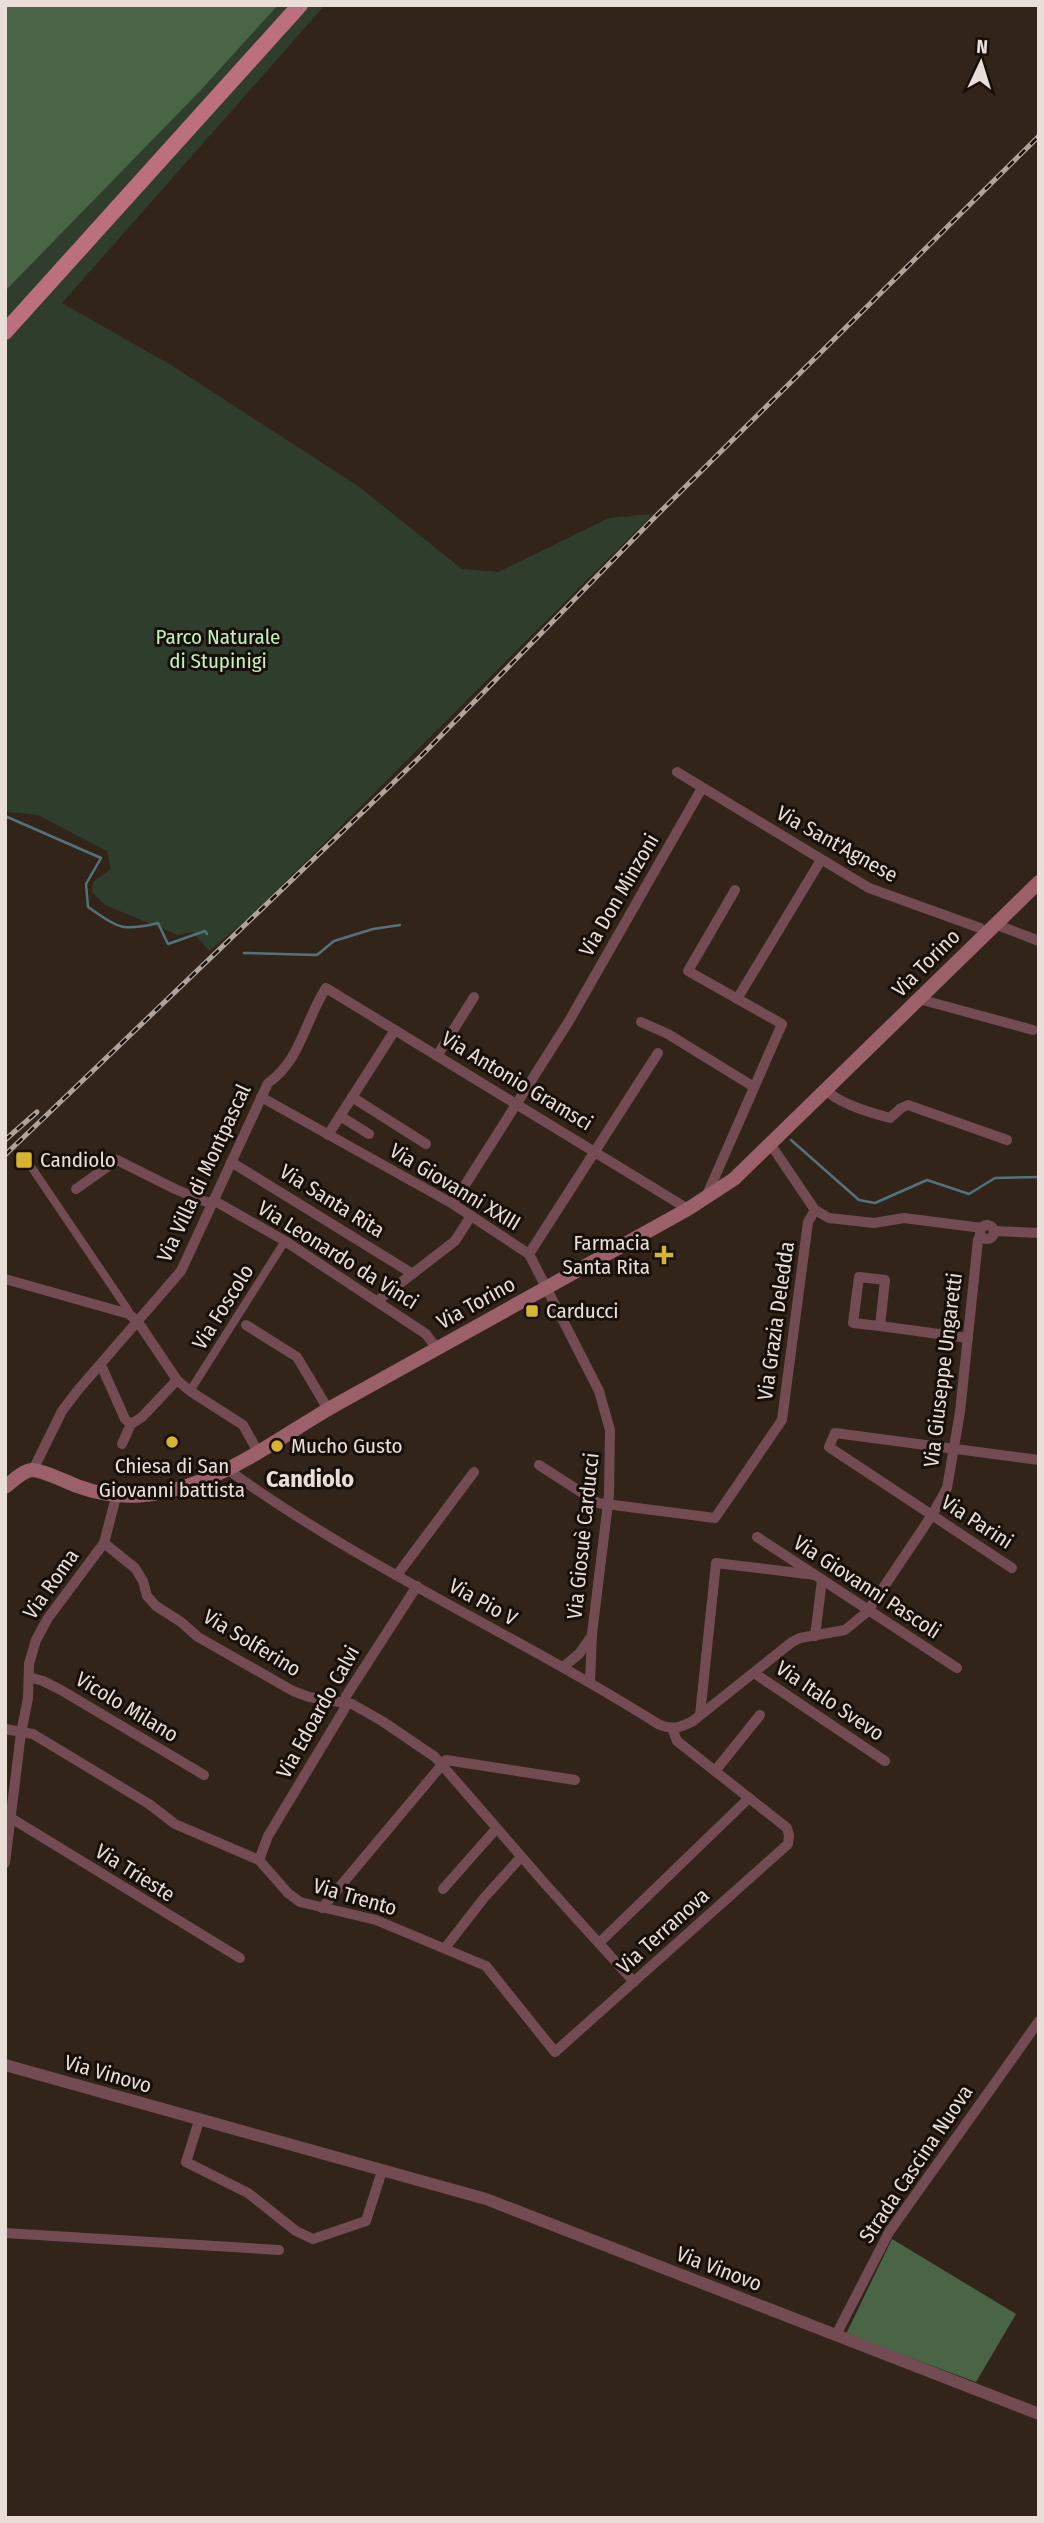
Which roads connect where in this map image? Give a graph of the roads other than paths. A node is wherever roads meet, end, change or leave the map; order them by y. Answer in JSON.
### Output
{"nodes":[{"id":1,"x":300,"y":5,"type":"edge"},
{"id":2,"x":5,"y":332,"type":"edge"},
{"id":3,"x":677,"y":772,"type":"dead end"},
{"id":4,"x":702,"y":788,"type":"junction"},
{"id":5,"x":821,"y":860,"type":"junction"},
{"id":6,"x":1039,"y":882,"type":"edge"},
{"id":7,"x":735,"y":890,"type":"dead end"},
{"id":8,"x":990,"y":928,"type":"junction"},
{"id":9,"x":1039,"y":941,"type":"edge"},
{"id":10,"x":326,"y":988,"type":"joint"},
{"id":11,"x":474,"y":997,"type":"dead end"},
{"id":12,"x":737,"y":999,"type":"junction"},
{"id":13,"x":919,"y":999,"type":"junction"},
{"id":14,"x":641,"y":1022,"type":"dead end"},
{"id":15,"x":395,"y":1030,"type":"junction"},
{"id":16,"x":1032,"y":1030,"type":"dead end"},
{"id":17,"x":658,"y":1053,"type":"dead end"},
{"id":18,"x":437,"y":1056,"type":"junction"},
{"id":19,"x":754,"y":1087,"type":"junction"},
{"id":20,"x":826,"y":1090,"type":"junction"},
{"id":21,"x":261,"y":1097,"type":"junction"},
{"id":22,"x":352,"y":1097,"type":"junction"},
{"id":23,"x":517,"y":1104,"type":"junction"},
{"id":24,"x":340,"y":1116,"type":"junction"},
{"id":25,"x":328,"y":1135,"type":"junction"},
{"id":26,"x":369,"y":1135,"type":"dead end"},
{"id":27,"x":1007,"y":1140,"type":"dead end"},
{"id":28,"x":426,"y":1144,"type":"dead end"},
{"id":29,"x":771,"y":1145,"type":"junction"},
{"id":30,"x":596,"y":1151,"type":"junction"},
{"id":31,"x":231,"y":1162,"type":"junction"},
{"id":32,"x":32,"y":1168,"type":"dead end"},
{"id":33,"x":76,"y":1189,"type":"dead end"},
{"id":34,"x":706,"y":1197,"type":"junction"},
{"id":35,"x":212,"y":1202,"type":"junction"},
{"id":36,"x":453,"y":1204,"type":"junction"},
{"id":37,"x":688,"y":1209,"type":"junction"},
{"id":38,"x":815,"y":1210,"type":"junction"},
{"id":39,"x":471,"y":1216,"type":"junction"},
{"id":40,"x":986,"y":1233,"type":"junction"},
{"id":41,"x":1039,"y":1233,"type":"edge"},
{"id":42,"x":285,"y":1241,"type":"junction"},
{"id":43,"x":529,"y":1254,"type":"junction"},
{"id":44,"x":413,"y":1273,"type":"junction"},
{"id":45,"x":5,"y":1279,"type":"edge"},
{"id":46,"x":546,"y":1289,"type":"junction"},
{"id":47,"x":377,"y":1301,"type":"junction"},
{"id":48,"x":133,"y":1318,"type":"junction"},
{"id":49,"x":241,"y":1322,"type":"junction"},
{"id":50,"x":880,"y":1326,"type":"junction"},
{"id":51,"x":968,"y":1338,"type":"junction"},
{"id":52,"x":437,"y":1349,"type":"junction"},
{"id":53,"x":101,"y":1365,"type":"junction"},
{"id":54,"x":177,"y":1380,"type":"junction"},
{"id":55,"x":190,"y":1391,"type":"junction"},
{"id":56,"x":328,"y":1409,"type":"junction"},
{"id":57,"x":131,"y":1424,"type":"junction"},
{"id":58,"x":122,"y":1444,"type":"dead end"},
{"id":59,"x":954,"y":1449,"type":"junction"},
{"id":60,"x":257,"y":1450,"type":"junction"},
{"id":61,"x":1039,"y":1460,"type":"edge"},
{"id":62,"x":539,"y":1465,"type":"dead end"},
{"id":63,"x":227,"y":1469,"type":"junction"},
{"id":64,"x":33,"y":1470,"type":"junction"},
{"id":65,"x":474,"y":1472,"type":"dead end"},
{"id":66,"x":5,"y":1487,"type":"edge"},
{"id":67,"x":116,"y":1497,"type":"junction"},
{"id":68,"x":607,"y":1506,"type":"junction"},
{"id":69,"x":932,"y":1515,"type":"junction"},
{"id":70,"x":757,"y":1538,"type":"dead end"},
{"id":71,"x":104,"y":1543,"type":"junction"},
{"id":72,"x":1012,"y":1568,"type":"dead end"},
{"id":73,"x":397,"y":1575,"type":"junction"},
{"id":74,"x":818,"y":1578,"type":"junction"},
{"id":75,"x":416,"y":1586,"type":"junction"},
{"id":76,"x":869,"y":1611,"type":"junction"},
{"id":77,"x":592,"y":1634,"type":"junction"},
{"id":78,"x":815,"y":1636,"type":"junction"},
{"id":79,"x":563,"y":1667,"type":"junction"},
{"id":80,"x":957,"y":1668,"type":"dead end"},
{"id":81,"x":754,"y":1673,"type":"junction"},
{"id":82,"x":29,"y":1678,"type":"junction"},
{"id":83,"x":590,"y":1681,"type":"junction"},
{"id":84,"x":345,"y":1703,"type":"junction"},
{"id":85,"x":700,"y":1715,"type":"junction"},
{"id":86,"x":760,"y":1715,"type":"dead end"},
{"id":87,"x":672,"y":1728,"type":"junction"},
{"id":88,"x":5,"y":1730,"type":"edge"},
{"id":89,"x":21,"y":1733,"type":"junction"},
{"id":90,"x":885,"y":1761,"type":"dead end"},
{"id":91,"x":442,"y":1764,"type":"junction"},
{"id":92,"x":715,"y":1771,"type":"junction"},
{"id":93,"x":204,"y":1775,"type":"dead end"},
{"id":94,"x":575,"y":1780,"type":"dead end"},
{"id":95,"x":749,"y":1798,"type":"junction"},
{"id":96,"x":10,"y":1818,"type":"junction"},
{"id":97,"x":496,"y":1829,"type":"junction"},
{"id":98,"x":789,"y":1835,"type":"joint"},
{"id":99,"x":521,"y":1857,"type":"junction"},
{"id":100,"x":259,"y":1860,"type":"junction"},
{"id":101,"x":5,"y":1863,"type":"edge"},
{"id":102,"x":443,"y":1889,"type":"dead end"},
{"id":103,"x":322,"y":1908,"type":"junction"},
{"id":104,"x":599,"y":1943,"type":"junction"},
{"id":105,"x":445,"y":1948,"type":"junction"},
{"id":106,"x":240,"y":1958,"type":"dead end"},
{"id":107,"x":634,"y":1982,"type":"junction"},
{"id":108,"x":1039,"y":2021,"type":"edge"},
{"id":109,"x":555,"y":2052,"type":"joint"},
{"id":110,"x":5,"y":2065,"type":"edge"},
{"id":111,"x":199,"y":2120,"type":"junction"},
{"id":112,"x":382,"y":2171,"type":"junction"},
{"id":113,"x":5,"y":2234,"type":"edge"},
{"id":114,"x":279,"y":2250,"type":"dead end"},
{"id":115,"x":836,"y":2335,"type":"junction"},
{"id":116,"x":1039,"y":2414,"type":"edge"}],
"edges":[{"from":1,"to":2,"type":"main road"},
{"from":3,"to":4,"type":"street","name":"Via Sant'Agnese"},
{"from":4,"to":5,"type":"street","name":"Via Sant'Agnese"},
{"from":4,"to":23,"type":"street","name":"Via Don Minzoni"},
{"from":5,"to":8,"type":"street","name":"Via Sant'Agnese"},
{"from":5,"to":12,"type":"street"},
{"from":6,"to":8,"type":"main road","name":"Via Torino"},
{"from":7,"to":12,"type":"street"},
{"from":8,"to":9,"type":"street","name":"Via Sant'Agnese"},
{"from":8,"to":13,"type":"main road","name":"Via Torino"},
{"from":10,"to":15,"type":"street","name":"Via Antonio Gramsci"},
{"from":10,"to":21,"type":"street","name":"Via Villa di Montpascal"},
{"from":11,"to":18,"type":"street"},
{"from":12,"to":19,"type":"street"},
{"from":13,"to":16,"type":"street"},
{"from":13,"to":20,"type":"main road","name":"Via Torino"},
{"from":14,"to":19,"type":"street"},
{"from":15,"to":18,"type":"street","name":"Via Antonio Gramsci"},
{"from":15,"to":22,"type":"street"},
{"from":17,"to":30,"type":"street"},
{"from":18,"to":23,"type":"street","name":"Via Antonio Gramsci"},
{"from":19,"to":34,"type":"street"},
{"from":20,"to":27,"type":"street"},
{"from":20,"to":29,"type":"main road","name":"Via Torino"},
{"from":21,"to":25,"type":"street","name":"Via Giovanni XXIII"},
{"from":21,"to":31,"type":"street","name":"Via Villa di Montpascal"},
{"from":22,"to":24,"type":"street"},
{"from":22,"to":28,"type":"street","name":"Via Giovanni XXIII"},
{"from":23,"to":30,"type":"street","name":"Via Antonio Gramsci"},
{"from":23,"to":36,"type":"street","name":"Via Don Minzoni"},
{"from":24,"to":25,"type":"street"},
{"from":24,"to":26,"type":"street","name":"Via Giovanni XXIII"},
{"from":25,"to":36,"type":"street","name":"Via Giovanni XXIII"},
{"from":29,"to":34,"type":"main road","name":"Via Torino"},
{"from":29,"to":38,"type":"street"},
{"from":30,"to":37,"type":"street","name":"Via Antonio Gramsci"},
{"from":30,"to":43,"type":"street"},
{"from":31,"to":35,"type":"street","name":"Via Villa di Montpascal"},
{"from":31,"to":44,"type":"street","name":"Via Santa Rita"},
{"from":32,"to":48,"type":"street"},
{"from":33,"to":35,"type":"street","name":"Via Leonardo da Vinci"},
{"from":34,"to":37,"type":"main road","name":"Via Torino"},
{"from":35,"to":42,"type":"street","name":"Via Leonardo da Vinci"},
{"from":35,"to":48,"type":"street","name":"Via Villa di Montpascal"},
{"from":36,"to":39,"type":"street","name":"Via Giovanni XXIII"},
{"from":37,"to":46,"type":"main road","name":"Via Torino"},
{"from":38,"to":40,"type":"street"},
{"from":38,"to":68,"type":"street","name":"Via Grazia Deledda"},
{"from":39,"to":43,"type":"street","name":"Via Giovanni XXIII"},
{"from":39,"to":44,"type":"street"},
{"from":40,"to":41,"type":"street"},
{"from":40,"to":51,"type":"street","name":"Via Giuseppe Ungaretti"},
{"from":42,"to":47,"type":"street","name":"Via Leonardo da Vinci"},
{"from":42,"to":49,"type":"street","name":"Via Foscolo"},
{"from":43,"to":46,"type":"street","name":"Via Giovanni XXIII"},
{"from":44,"to":47,"type":"street"},
{"from":45,"to":48,"type":"street"},
{"from":46,"to":52,"type":"main road","name":"Via Torino"},
{"from":46,"to":68,"type":"street","name":"Via Giosuè Carducci"},
{"from":47,"to":52,"type":"street","name":"Via Leonardo da Vinci"},
{"from":48,"to":53,"type":"street","name":"Via Villa di Montpascal"},
{"from":48,"to":54,"type":"street"},
{"from":49,"to":55,"type":"street","name":"Via Foscolo"},
{"from":49,"to":56,"type":"street"},
{"from":50,"to":50,"type":"street"},
{"from":50,"to":51,"type":"street"},
{"from":51,"to":59,"type":"street","name":"Via Giuseppe Ungaretti"},
{"from":52,"to":56,"type":"main road","name":"Via Torino"},
{"from":53,"to":57,"type":"street"},
{"from":53,"to":64,"type":"street","name":"Via Villa di Montpascal"},
{"from":54,"to":55,"type":"street"},
{"from":54,"to":57,"type":"street"},
{"from":55,"to":60,"type":"street"},
{"from":56,"to":60,"type":"main road","name":"Via Torino"},
{"from":57,"to":58,"type":"street"},
{"from":59,"to":61,"type":"street"},
{"from":59,"to":69,"type":"street","name":"Via Giuseppe Ungaretti"},
{"from":59,"to":69,"type":"street","name":"Via Parini"},
{"from":60,"to":63,"type":"main road","name":"Via Torino"},
{"from":62,"to":68,"type":"street","name":"Via Grazia Deledda"},
{"from":63,"to":67,"type":"main road","name":"Via Torino"},
{"from":63,"to":73,"type":"street","name":"Via Pio V"},
{"from":64,"to":66,"type":"main road"},
{"from":64,"to":67,"type":"main road","name":"Via Torino"},
{"from":65,"to":73,"type":"street"},
{"from":67,"to":71,"type":"street","name":"Via Roma"},
{"from":68,"to":77,"type":"street","name":"Via Giosuè Carducci"},
{"from":69,"to":72,"type":"street","name":"Via Parini"},
{"from":69,"to":76,"type":"street","name":"Via Giuseppe Ungaretti"},
{"from":70,"to":74,"type":"street","name":"Via Giovanni Pascoli"},
{"from":71,"to":82,"type":"street","name":"Via Roma"},
{"from":71,"to":84,"type":"street","name":"Via Solferino"},
{"from":73,"to":75,"type":"street","name":"Via Pio V"},
{"from":74,"to":76,"type":"street","name":"Via Giovanni Pascoli"},
{"from":74,"to":78,"type":"street"},
{"from":74,"to":85,"type":"street"},
{"from":75,"to":79,"type":"street","name":"Via Pio V"},
{"from":75,"to":84,"type":"street","name":"Via Edoardo Calvi"},
{"from":76,"to":78,"type":"street","name":"Via Giuseppe Ungaretti"},
{"from":76,"to":80,"type":"street","name":"Via Giovanni Pascoli"},
{"from":77,"to":79,"type":"street","name":"Via Giosuè Carducci"},
{"from":77,"to":83,"type":"street","name":"Via Giosuè Carducci"},
{"from":78,"to":81,"type":"street","name":"Via Giuseppe Ungaretti"},
{"from":79,"to":83,"type":"street","name":"Via Pio V"},
{"from":81,"to":85,"type":"street","name":"Via Giuseppe Ungaretti"},
{"from":81,"to":90,"type":"street","name":"Via Italo Svevo"},
{"from":82,"to":89,"type":"street","name":"Via Roma"},
{"from":82,"to":93,"type":"street","name":"Vicolo Milano"},
{"from":83,"to":87,"type":"street","name":"Via Pio V"},
{"from":84,"to":91,"type":"street","name":"Via Solferino"},
{"from":84,"to":100,"type":"street","name":"Via Edoardo Calvi"},
{"from":85,"to":87,"type":"street","name":"Via Giuseppe Ungaretti"},
{"from":86,"to":92,"type":"street"},
{"from":87,"to":92,"type":"street","name":"Via Pio V"},
{"from":88,"to":89,"type":"street","name":"Via Trento"},
{"from":89,"to":96,"type":"street","name":"Via Roma"},
{"from":89,"to":100,"type":"street","name":"Via Trento"},
{"from":91,"to":94,"type":"street"},
{"from":91,"to":97,"type":"street","name":"Via Solferino"},
{"from":91,"to":103,"type":"street"},
{"from":92,"to":95,"type":"street","name":"Via Pio V"},
{"from":95,"to":98,"type":"street","name":"Via Pio V"},
{"from":95,"to":104,"type":"street"},
{"from":96,"to":101,"type":"street","name":"Via Roma"},
{"from":96,"to":106,"type":"street","name":"Via Trieste"},
{"from":97,"to":99,"type":"street","name":"Via Solferino"},
{"from":97,"to":102,"type":"street"},
{"from":98,"to":107,"type":"street","name":"Via Terranova"},
{"from":99,"to":104,"type":"street","name":"Via Solferino"},
{"from":99,"to":105,"type":"street"},
{"from":100,"to":103,"type":"street","name":"Via Trento"},
{"from":103,"to":105,"type":"street","name":"Via Trento"},
{"from":104,"to":107,"type":"street","name":"Via Solferino"},
{"from":105,"to":109,"type":"street","name":"Via Trento"},
{"from":107,"to":109,"type":"street","name":"Via Terranova"},
{"from":108,"to":115,"type":"street","name":"Strada Cascina Nuova"},
{"from":110,"to":111,"type":"street","name":"Via Vinovo"},
{"from":111,"to":112,"type":"street","name":"Via Vinovo"},
{"from":111,"to":112,"type":"street"},
{"from":112,"to":115,"type":"street","name":"Via Vinovo"},
{"from":113,"to":114,"type":"street"},
{"from":115,"to":116,"type":"street","name":"Via Vinovo"}]}
